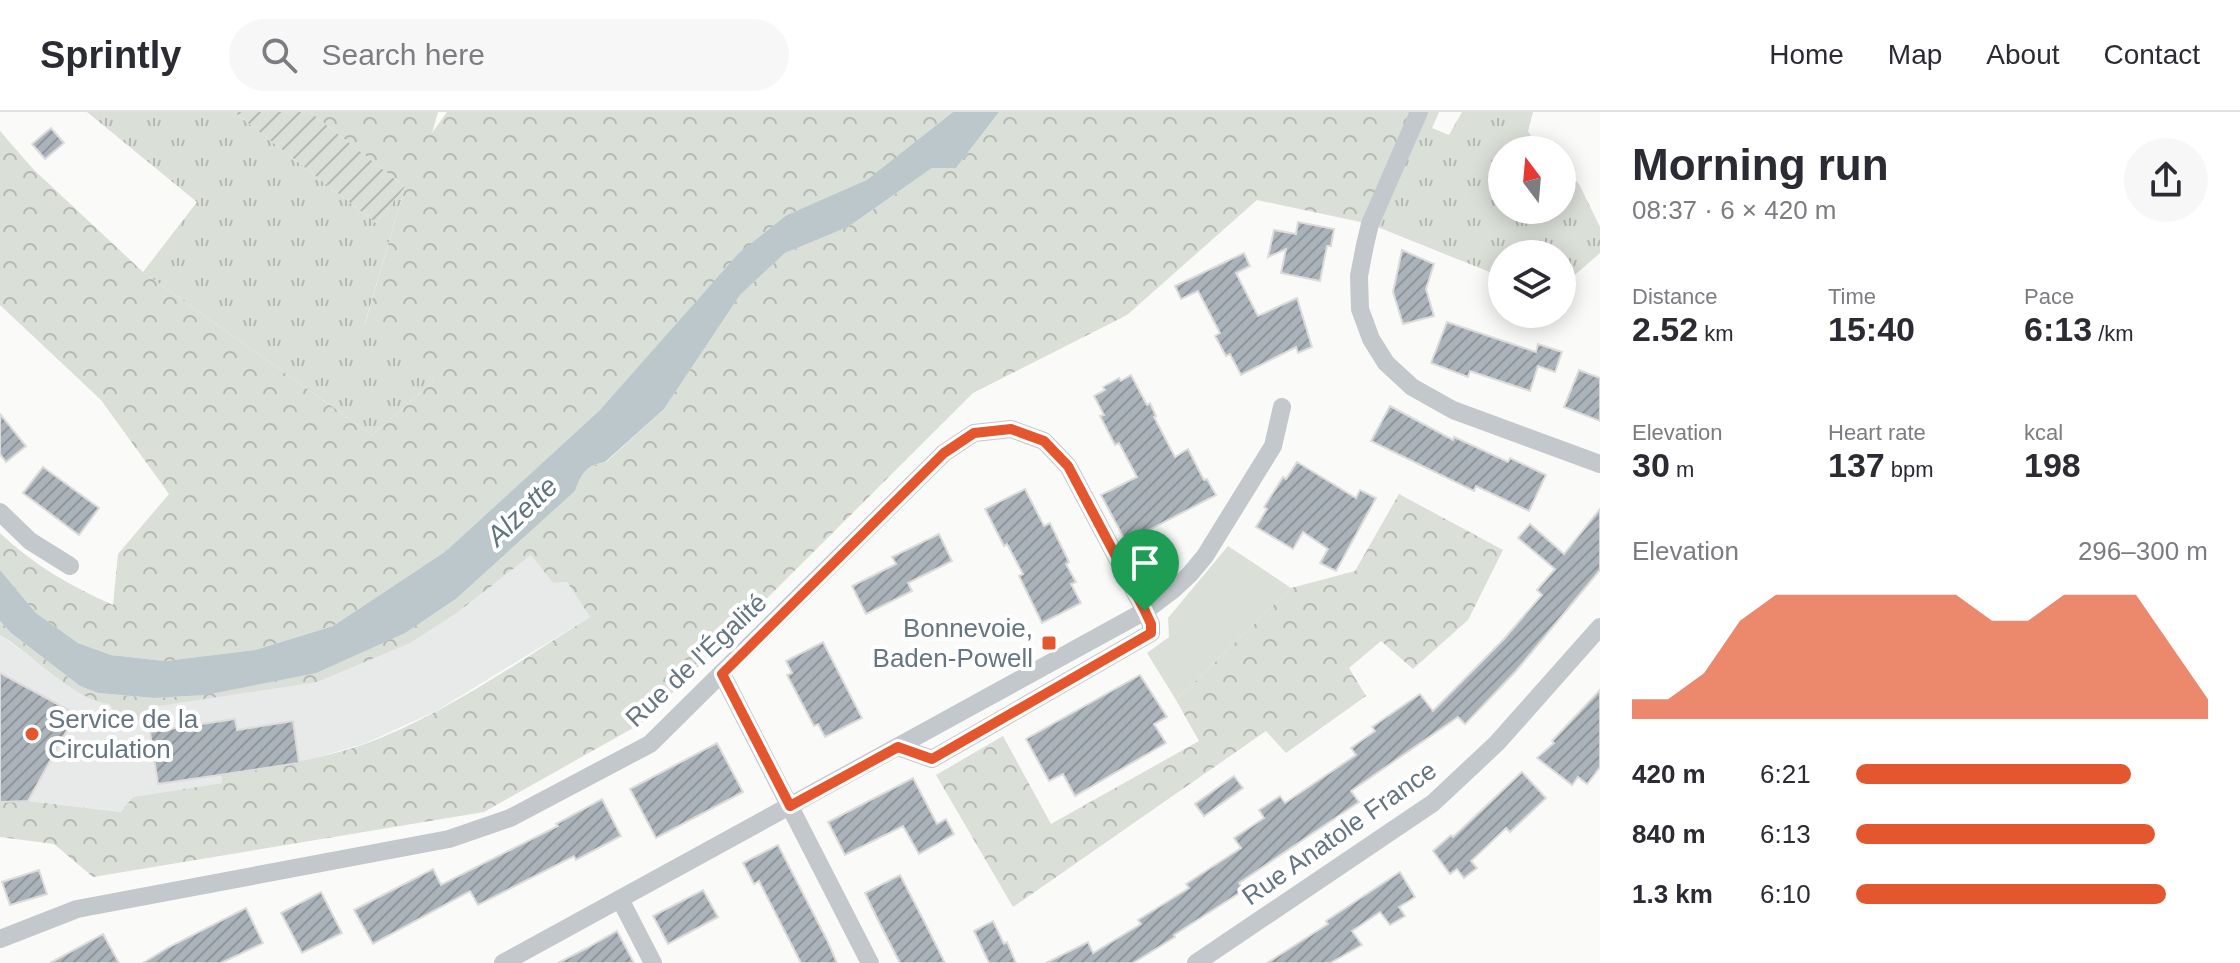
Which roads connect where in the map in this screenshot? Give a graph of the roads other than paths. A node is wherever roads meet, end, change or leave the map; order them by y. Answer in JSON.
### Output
{"nodes":[{"id":1,"x":1419,"y":112,"type":"edge"},
{"id":2,"x":1282,"y":407,"type":"dead end"},
{"id":3,"x":1600,"y":464,"type":"edge"},
{"id":4,"x":0,"y":512,"type":"edge"},
{"id":5,"x":70,"y":566,"type":"dead end"},
{"id":6,"x":1145,"y":611,"type":"junction"},
{"id":7,"x":1600,"y":627,"type":"edge"},
{"id":8,"x":722,"y":674,"type":"junction"},
{"id":9,"x":898,"y":747,"type":"junction"},
{"id":10,"x":790,"y":806,"type":"junction"},
{"id":11,"x":620,"y":899,"type":"junction"},
{"id":12,"x":0,"y":939,"type":"edge"},
{"id":13,"x":503,"y":963,"type":"edge"},
{"id":14,"x":653,"y":963,"type":"edge"},
{"id":15,"x":870,"y":963,"type":"edge"},
{"id":16,"x":1196,"y":963,"type":"edge"}],
"edges":[{"from":1,"to":3,"type":"street"},
{"from":2,"to":6,"type":"street"},
{"from":4,"to":5,"type":"street"},
{"from":6,"to":8,"type":"street","name":"Rue de l'Égalité"},
{"from":6,"to":9,"type":"street"},
{"from":6,"to":9,"type":"street"},
{"from":7,"to":16,"type":"street","name":"Rue Anatole France"},
{"from":8,"to":10,"type":"street"},
{"from":8,"to":12,"type":"street","name":"Rue de l'Égalité"},
{"from":9,"to":10,"type":"street"},
{"from":10,"to":11,"type":"street"},
{"from":10,"to":15,"type":"street"},
{"from":11,"to":13,"type":"street"},
{"from":11,"to":14,"type":"street"}]}
